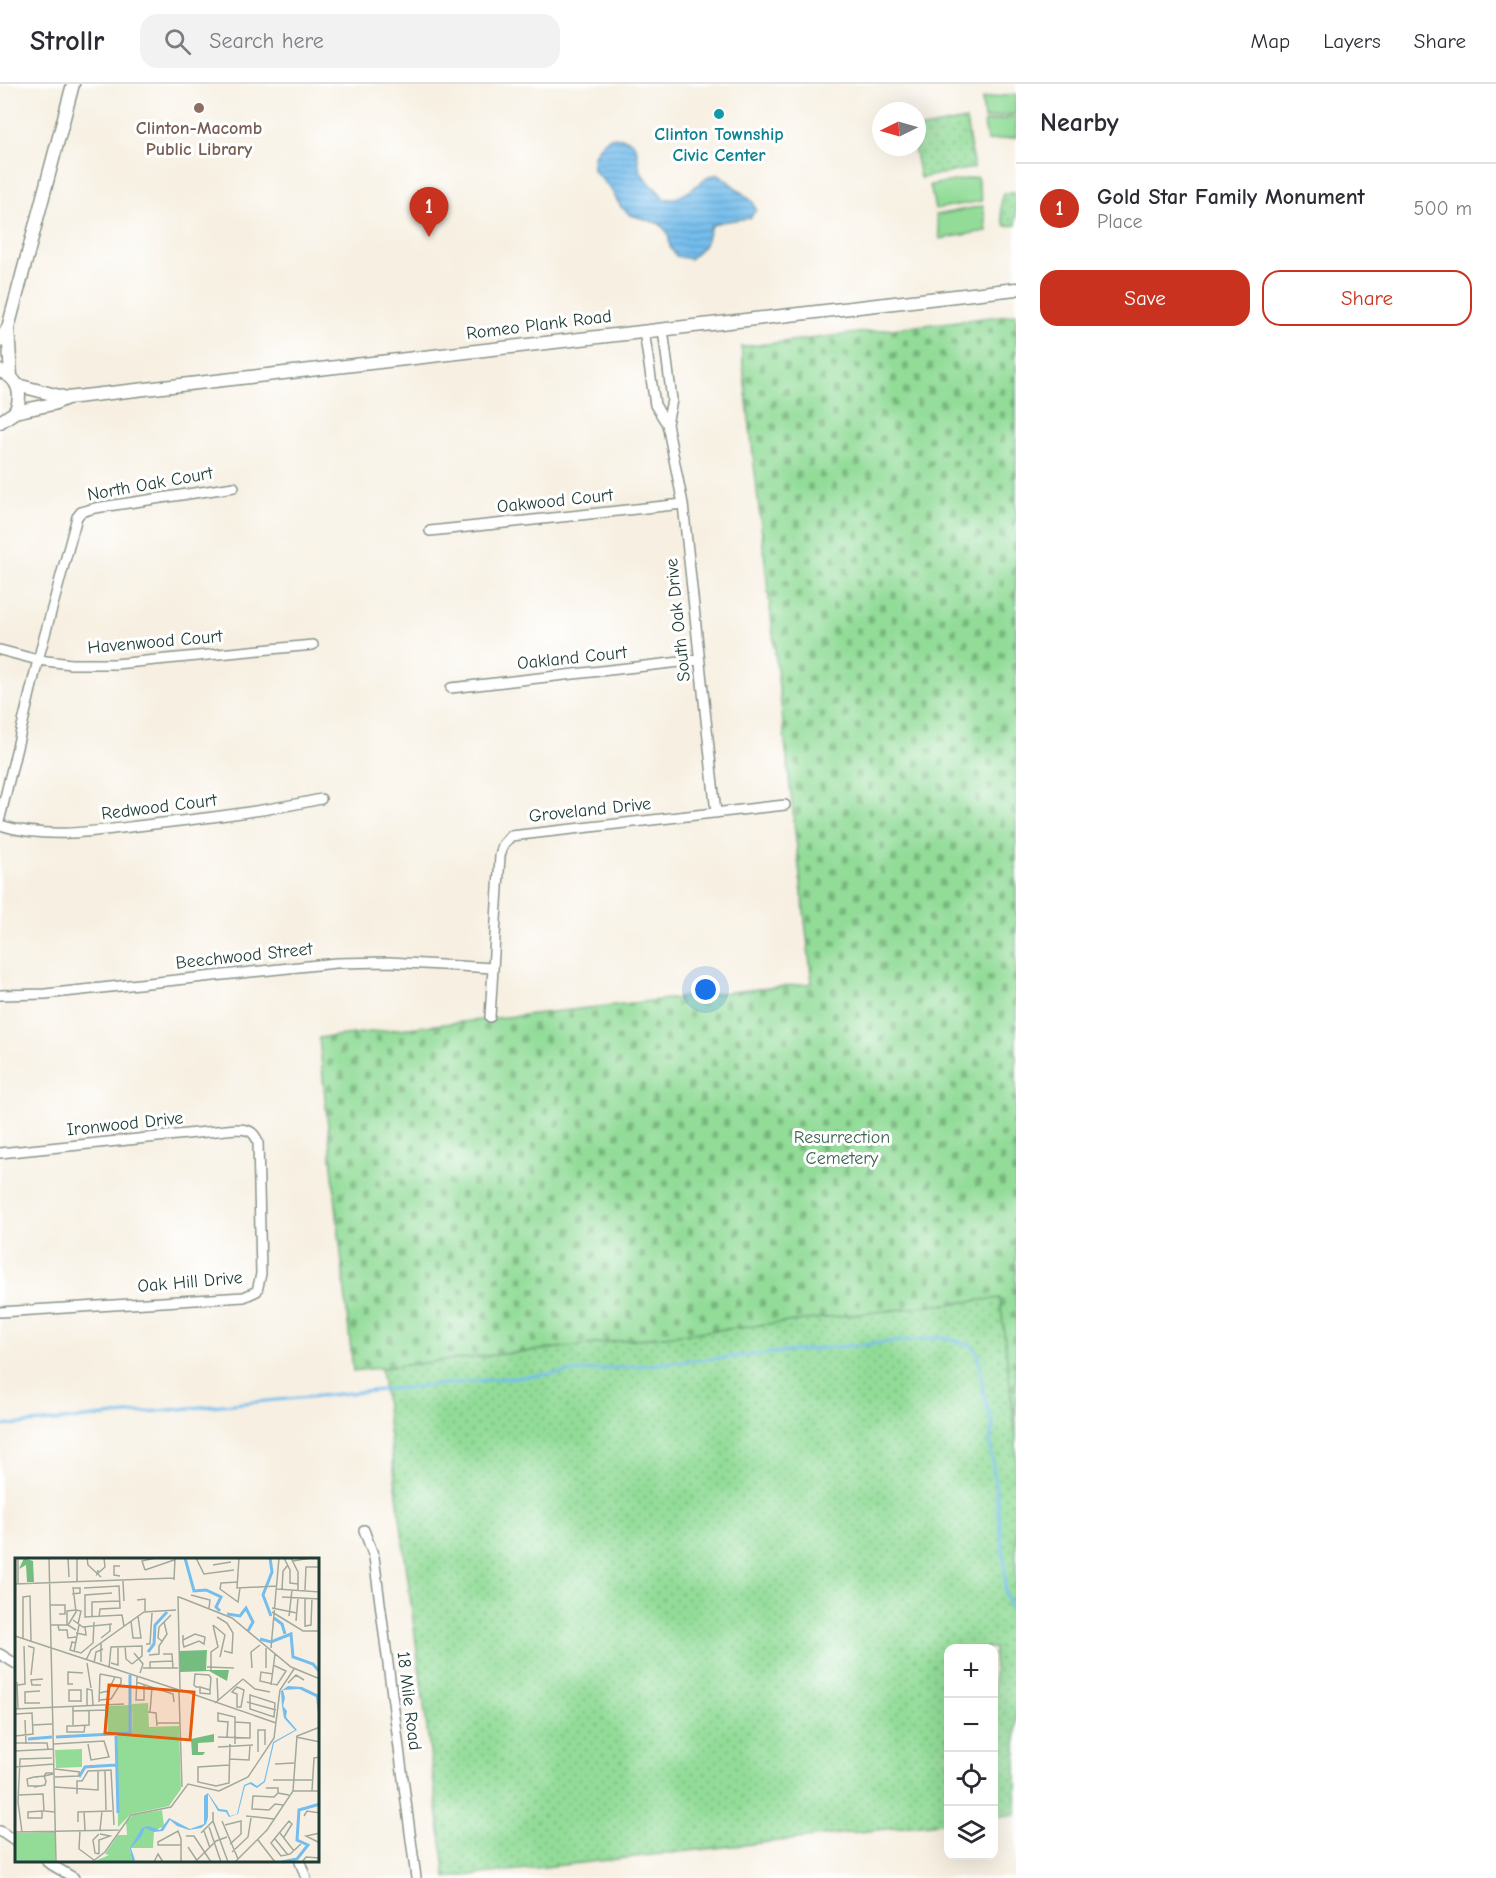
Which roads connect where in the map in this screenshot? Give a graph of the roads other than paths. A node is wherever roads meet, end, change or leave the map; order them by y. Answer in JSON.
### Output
{"nodes":[{"id":1,"x":73,"y":84,"type":"edge"},
{"id":2,"x":1016,"y":289,"type":"edge"},
{"id":3,"x":8,"y":328,"type":"junction"},
{"id":4,"x":663,"y":329,"type":"junction"},
{"id":5,"x":644,"y":331,"type":"junction"},
{"id":6,"x":0,"y":341,"type":"edge"},
{"id":7,"x":9,"y":377,"type":"edge"},
{"id":8,"x":66,"y":398,"type":"junction"},
{"id":9,"x":15,"y":412,"type":"junction"},
{"id":10,"x":0,"y":422,"type":"edge"},
{"id":11,"x":667,"y":424,"type":"junction"},
{"id":12,"x":234,"y":487,"type":"dead end"},
{"id":13,"x":683,"y":504,"type":"junction"},
{"id":14,"x":430,"y":531,"type":"dead end"},
{"id":15,"x":313,"y":645,"type":"dead end"},
{"id":16,"x":0,"y":650,"type":"edge"},
{"id":17,"x":38,"y":660,"type":"junction"},
{"id":18,"x":698,"y":660,"type":"junction"},
{"id":19,"x":451,"y":688,"type":"dead end"},
{"id":20,"x":321,"y":799,"type":"dead end"},
{"id":21,"x":785,"y":806,"type":"dead end"},
{"id":22,"x":716,"y":813,"type":"junction"},
{"id":23,"x":0,"y":818,"type":"edge"},
{"id":24,"x":0,"y":825,"type":"edge"},
{"id":25,"x":493,"y":968,"type":"junction"},
{"id":26,"x":0,"y":995,"type":"edge"},
{"id":27,"x":490,"y":1017,"type":"dead end"},
{"id":28,"x":254,"y":1132,"type":"joint"},
{"id":29,"x":0,"y":1153,"type":"edge"},
{"id":30,"x":0,"y":1312,"type":"edge"},
{"id":31,"x":364,"y":1530,"type":"dead end"},
{"id":32,"x":0,"y":1654,"type":"edge"},
{"id":33,"x":15,"y":1663,"type":"edge"},
{"id":34,"x":0,"y":1831,"type":"edge"},
{"id":35,"x":15,"y":1841,"type":"edge"},
{"id":36,"x":48,"y":1863,"type":"edge"},
{"id":37,"x":300,"y":1863,"type":"edge"},
{"id":38,"x":61,"y":1875,"type":"edge"},
{"id":39,"x":74,"y":1878,"type":"edge"},
{"id":40,"x":306,"y":1878,"type":"edge"},
{"id":41,"x":416,"y":1878,"type":"edge"}],
"edges":[{"from":1,"to":3,"type":"street"},
{"from":2,"to":4,"type":"street","name":"Romeo Plank Road"},
{"from":3,"to":6,"type":"street"},
{"from":3,"to":7,"type":"street"},
{"from":4,"to":5,"type":"street","name":"Romeo Plank Road"},
{"from":4,"to":11,"type":"street","name":"South Oak Drive"},
{"from":5,"to":8,"type":"street","name":"Romeo Plank Road"},
{"from":5,"to":11,"type":"street","name":"South Oak Drive"},
{"from":7,"to":8,"type":"street","name":"Romeo Plank Road"},
{"from":7,"to":9,"type":"street"},
{"from":8,"to":9,"type":"street","name":"Romeo Plank Road"},
{"from":9,"to":10,"type":"street"},
{"from":11,"to":13,"type":"street","name":"South Oak Drive"},
{"from":12,"to":17,"type":"street","name":"North Oak Court"},
{"from":13,"to":14,"type":"street","name":"Oakwood Court"},
{"from":13,"to":18,"type":"street","name":"South Oak Drive"},
{"from":15,"to":17,"type":"street","name":"Havenwood Court"},
{"from":16,"to":17,"type":"street","name":"Havenwood Court"},
{"from":17,"to":23,"type":"street"},
{"from":18,"to":19,"type":"street","name":"Oakland Court"},
{"from":18,"to":22,"type":"street","name":"South Oak Drive"},
{"from":20,"to":24,"type":"street","name":"Redwood Court"},
{"from":21,"to":22,"type":"street","name":"Groveland Drive"},
{"from":22,"to":25,"type":"street","name":"Groveland Drive"},
{"from":25,"to":26,"type":"street","name":"Beechwood Street"},
{"from":25,"to":27,"type":"street","name":"Groveland Drive"},
{"from":28,"to":29,"type":"street","name":"Ironwood Drive"},
{"from":28,"to":30,"type":"street","name":"Oak Hill Drive"},
{"from":31,"to":41,"type":"street","name":"18 Mile Road"},
{"from":32,"to":33,"type":"street"},
{"from":34,"to":35,"type":"street"},
{"from":36,"to":38,"type":"street"},
{"from":37,"to":40,"type":"street"},
{"from":38,"to":39,"type":"street"}]}
